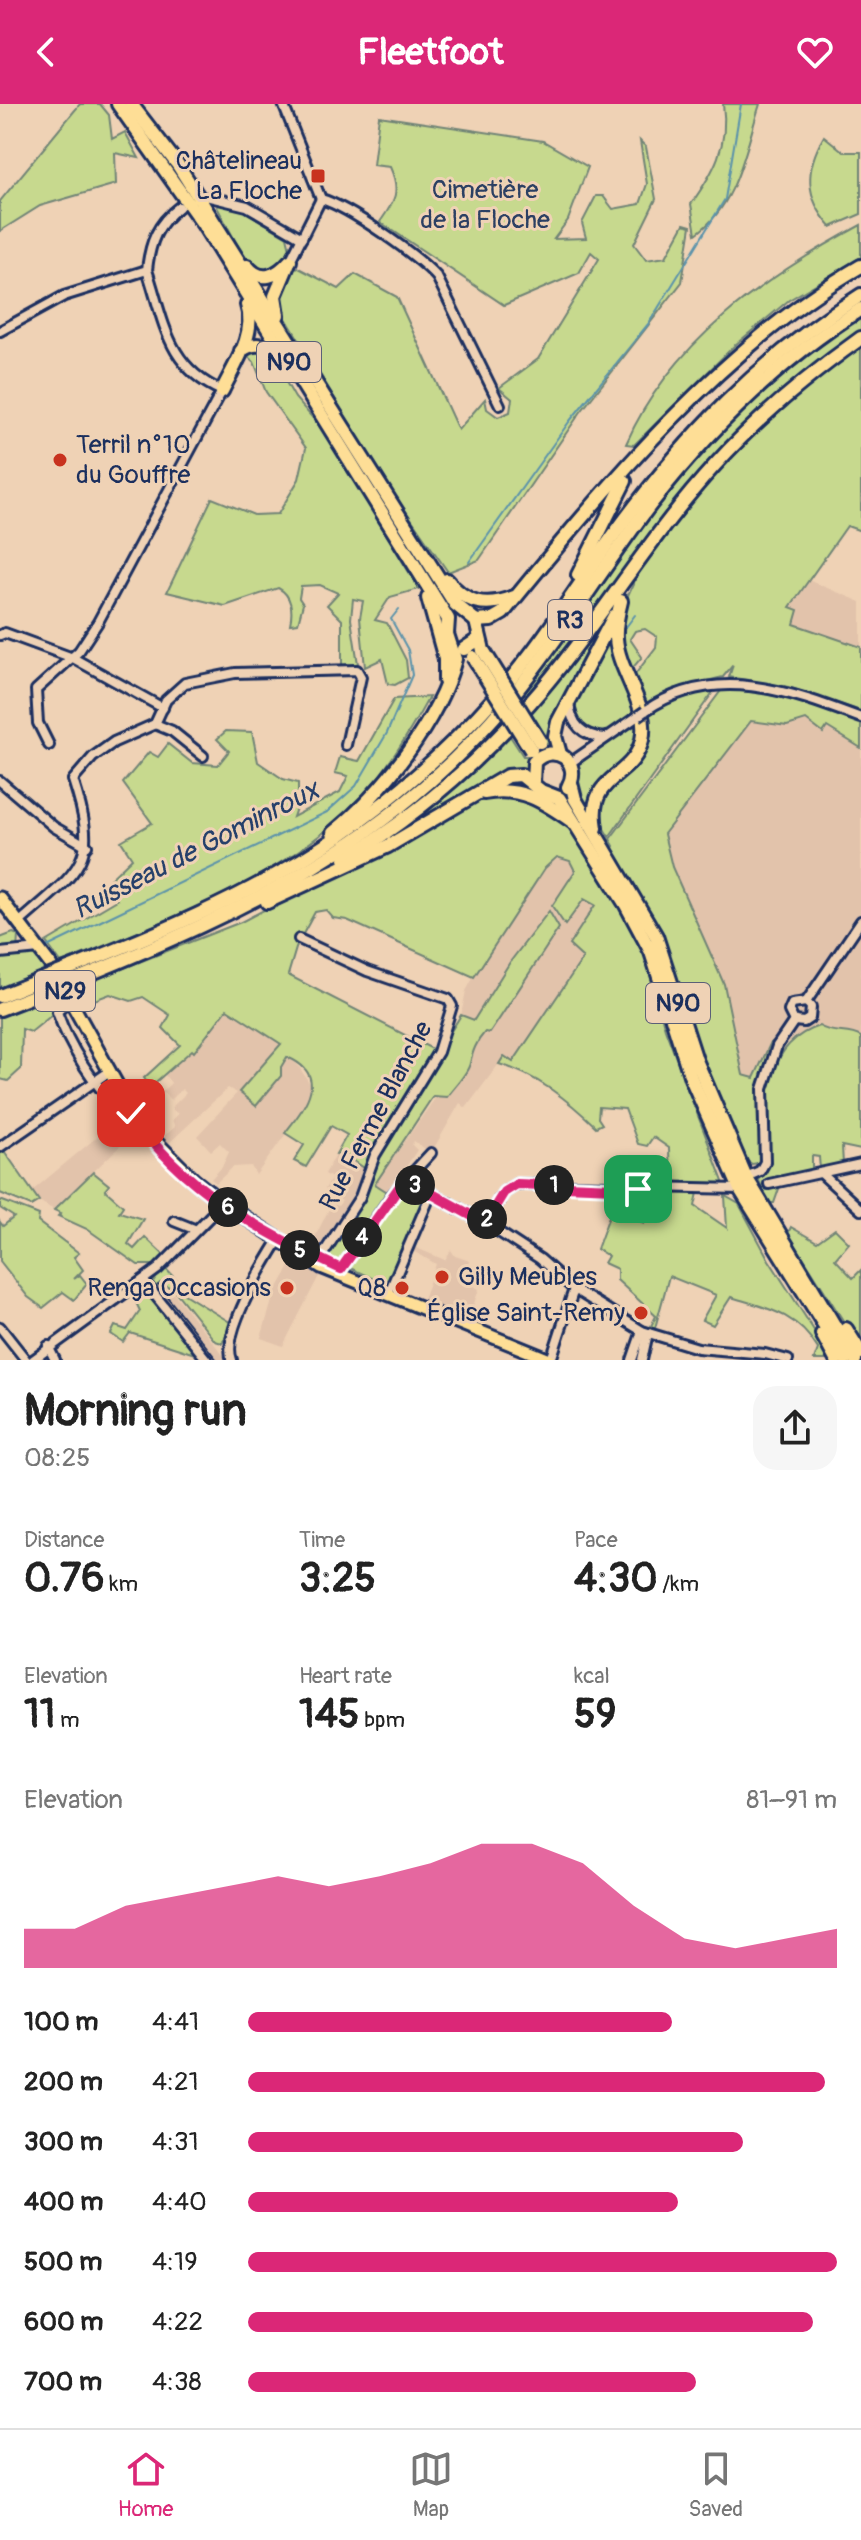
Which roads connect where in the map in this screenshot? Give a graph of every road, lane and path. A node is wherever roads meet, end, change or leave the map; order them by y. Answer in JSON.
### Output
{"nodes":[{"id":1,"x":118,"y":104,"type":"edge"},
{"id":2,"x":131,"y":104,"type":"edge"},
{"id":3,"x":283,"y":104,"type":"edge"},
{"id":4,"x":210,"y":197,"type":"dead end"},
{"id":5,"x":321,"y":199,"type":"junction"},
{"id":6,"x":179,"y":207,"type":"dead end"},
{"id":7,"x":302,"y":238,"type":"junction"},
{"id":8,"x":230,"y":247,"type":"junction"},
{"id":9,"x":290,"y":261,"type":"junction"},
{"id":10,"x":861,"y":266,"type":"edge"},
{"id":11,"x":147,"y":270,"type":"junction"},
{"id":12,"x":231,"y":270,"type":"junction"},
{"id":13,"x":861,"y":295,"type":"edge"},
{"id":14,"x":861,"y":309,"type":"edge"},
{"id":15,"x":278,"y":322,"type":"junction"},
{"id":16,"x":0,"y":331,"type":"edge"},
{"id":17,"x":861,"y":338,"type":"edge"},
{"id":18,"x":241,"y":351,"type":"junction"},
{"id":19,"x":289,"y":362,"type":"junction"},
{"id":20,"x":222,"y":391,"type":"junction"},
{"id":21,"x":500,"y":405,"type":"dead end"},
{"id":22,"x":647,"y":448,"type":"junction"},
{"id":23,"x":654,"y":543,"type":"junction"},
{"id":24,"x":431,"y":566,"type":"junction"},
{"id":25,"x":421,"y":576,"type":"junction"},
{"id":26,"x":517,"y":595,"type":"junction"},
{"id":27,"x":621,"y":601,"type":"junction"},
{"id":28,"x":558,"y":616,"type":"junction"},
{"id":29,"x":471,"y":618,"type":"junction"},
{"id":30,"x":448,"y":626,"type":"junction"},
{"id":31,"x":3,"y":634,"type":"edge"},
{"id":32,"x":470,"y":648,"type":"junction"},
{"id":33,"x":73,"y":658,"type":"junction"},
{"id":34,"x":445,"y":688,"type":"junction"},
{"id":35,"x":569,"y":702,"type":"junction"},
{"id":36,"x":163,"y":708,"type":"junction"},
{"id":37,"x":861,"y":718,"type":"edge"},
{"id":38,"x":155,"y":724,"type":"junction"},
{"id":39,"x":606,"y":738,"type":"junction"},
{"id":40,"x":49,"y":745,"type":"dead end"},
{"id":41,"x":346,"y":745,"type":"dead end"},
{"id":42,"x":535,"y":751,"type":"junction"},
{"id":43,"x":203,"y":756,"type":"dead end"},
{"id":44,"x":561,"y":756,"type":"junction"},
{"id":45,"x":0,"y":781,"type":"edge"},
{"id":46,"x":533,"y":783,"type":"junction"},
{"id":47,"x":571,"y":783,"type":"junction"},
{"id":48,"x":477,"y":795,"type":"junction"},
{"id":49,"x":551,"y":795,"type":"junction"},
{"id":50,"x":578,"y":826,"type":"junction"},
{"id":51,"x":597,"y":835,"type":"junction"},
{"id":52,"x":87,"y":846,"type":"junction"},
{"id":53,"x":295,"y":867,"type":"junction"},
{"id":54,"x":0,"y":898,"type":"edge"},
{"id":55,"x":273,"y":901,"type":"junction"},
{"id":56,"x":252,"y":904,"type":"junction"},
{"id":57,"x":21,"y":921,"type":"junction"},
{"id":58,"x":861,"y":921,"type":"edge"},
{"id":59,"x":299,"y":939,"type":"dead end"},
{"id":60,"x":40,"y":949,"type":"junction"},
{"id":61,"x":0,"y":953,"type":"edge"},
{"id":62,"x":79,"y":972,"type":"junction"},
{"id":63,"x":38,"y":988,"type":"junction"},
{"id":64,"x":0,"y":996,"type":"edge"},
{"id":65,"x":806,"y":1002,"type":"junction"},
{"id":66,"x":62,"y":1007,"type":"dead end"},
{"id":67,"x":0,"y":1009,"type":"edge"},
{"id":68,"x":794,"y":1021,"type":"junction"},
{"id":69,"x":110,"y":1071,"type":"junction"},
{"id":70,"x":94,"y":1082,"type":"junction"},
{"id":71,"x":121,"y":1091,"type":"junction"},
{"id":72,"x":129,"y":1109,"type":"junction"},
{"id":73,"x":157,"y":1144,"type":"junction"},
{"id":74,"x":0,"y":1147,"type":"edge"},
{"id":75,"x":431,"y":1153,"type":"dead end"},
{"id":76,"x":861,"y":1164,"type":"edge"},
{"id":77,"x":821,"y":1173,"type":"junction"},
{"id":78,"x":405,"y":1179,"type":"junction"},
{"id":79,"x":743,"y":1183,"type":"junction"},
{"id":80,"x":769,"y":1184,"type":"dead end"},
{"id":81,"x":431,"y":1194,"type":"junction"},
{"id":82,"x":223,"y":1203,"type":"junction"},
{"id":83,"x":861,"y":1210,"type":"edge"},
{"id":84,"x":174,"y":1221,"type":"dead end"},
{"id":85,"x":485,"y":1223,"type":"junction"},
{"id":86,"x":194,"y":1229,"type":"junction"},
{"id":87,"x":279,"y":1240,"type":"junction"},
{"id":88,"x":318,"y":1262,"type":"junction"},
{"id":89,"x":798,"y":1264,"type":"junction"},
{"id":90,"x":341,"y":1269,"type":"junction"},
{"id":91,"x":793,"y":1278,"type":"junction"},
{"id":92,"x":143,"y":1280,"type":"junction"},
{"id":93,"x":371,"y":1285,"type":"junction"},
{"id":94,"x":574,"y":1289,"type":"junction"},
{"id":95,"x":389,"y":1292,"type":"junction"},
{"id":96,"x":0,"y":1327,"type":"edge"},
{"id":97,"x":645,"y":1332,"type":"junction"},
{"id":98,"x":702,"y":1349,"type":"junction"},
{"id":99,"x":20,"y":1350,"type":"junction"},
{"id":100,"x":40,"y":1353,"type":"edge"},
{"id":101,"x":861,"y":1353,"type":"edge"},
{"id":102,"x":231,"y":1357,"type":"edge"},
{"id":103,"x":26,"y":1360,"type":"edge"},
{"id":104,"x":54,"y":1360,"type":"edge"},
{"id":105,"x":207,"y":1360,"type":"edge"},
{"id":106,"x":550,"y":1360,"type":"edge"},
{"id":107,"x":632,"y":1360,"type":"edge"},
{"id":108,"x":642,"y":1360,"type":"edge"},
{"id":109,"x":698,"y":1360,"type":"edge"},
{"id":110,"x":788,"y":1360,"type":"edge"},
{"id":111,"x":836,"y":1360,"type":"edge"},
{"id":112,"x":846,"y":1360,"type":"edge"},
{"id":113,"x":855,"y":1360,"type":"edge"}],
"edges":[{"from":1,"to":12,"type":"highway","number":"N90"},
{"from":2,"to":8,"type":"highway","number":"N90"},
{"from":3,"to":5,"type":"street"},
{"from":4,"to":7,"type":"street"},
{"from":5,"to":7,"type":"street"},
{"from":5,"to":21,"type":"street"},
{"from":6,"to":11,"type":"street"},
{"from":7,"to":9,"type":"street"},
{"from":8,"to":9,"type":"highway","number":"N90"},
{"from":8,"to":15,"type":"highway","number":"N90"},
{"from":9,"to":15,"type":"highway","number":"N90"},
{"from":10,"to":22,"type":"highway"},
{"from":11,"to":16,"type":"street"},
{"from":11,"to":20,"type":"street"},
{"from":12,"to":18,"type":"highway","number":"N90"},
{"from":12,"to":19,"type":"highway","number":"N90"},
{"from":13,"to":28,"type":"highway","number":"R3"},
{"from":14,"to":56,"type":"highway","number":"R3"},
{"from":15,"to":24,"type":"highway","number":"N90"},
{"from":17,"to":23,"type":"highway"},
{"from":18,"to":19,"type":"highway","number":"N90"},
{"from":18,"to":20,"type":"highway","number":"N90"},
{"from":19,"to":25,"type":"highway","number":"N90"},
{"from":20,"to":33,"type":"street"},
{"from":22,"to":26,"type":"highway"},
{"from":22,"to":28,"type":"highway"},
{"from":23,"to":27,"type":"highway"},
{"from":23,"to":55,"type":"highway"},
{"from":24,"to":26,"type":"highway"},
{"from":24,"to":29,"type":"highway","number":"N90"},
{"from":25,"to":30,"type":"highway","number":"N90"},
{"from":25,"to":34,"type":"highway"},
{"from":26,"to":29,"type":"highway"},
{"from":27,"to":35,"type":"highway"},
{"from":27,"to":51,"type":"highway"},
{"from":28,"to":53,"type":"highway","number":"R3"},
{"from":29,"to":30,"type":"highway"},
{"from":29,"to":32,"type":"highway"},
{"from":30,"to":32,"type":"highway"},
{"from":31,"to":33,"type":"street"},
{"from":32,"to":34,"type":"highway"},
{"from":32,"to":42,"type":"highway","bridge":true},
{"from":33,"to":36,"type":"street"},
{"from":33,"to":40,"type":"street"},
{"from":34,"to":53,"type":"highway"},
{"from":35,"to":39,"type":"street"},
{"from":35,"to":44,"type":"highway"},
{"from":36,"to":38,"type":"street"},
{"from":36,"to":41,"type":"street"},
{"from":37,"to":39,"type":"street"},
{"from":38,"to":43,"type":"street"},
{"from":38,"to":52,"type":"street"},
{"from":39,"to":44,"type":"street"},
{"from":42,"to":44,"type":"highway"},
{"from":42,"to":46,"type":"highway"},
{"from":44,"to":47,"type":"highway"},
{"from":45,"to":52,"type":"street"},
{"from":46,"to":48,"type":"highway"},
{"from":46,"to":49,"type":"highway"},
{"from":47,"to":49,"type":"highway"},
{"from":47,"to":51,"type":"highway","number":"N90"},
{"from":48,"to":50,"type":"highway"},
{"from":48,"to":55,"type":"highway"},
{"from":49,"to":50,"type":"highway","number":"N90"},
{"from":50,"to":79,"type":"highway","number":"N90"},
{"from":51,"to":79,"type":"highway","number":"N90"},
{"from":52,"to":57,"type":"street"},
{"from":53,"to":62,"type":"highway","number":"R3"},
{"from":54,"to":57,"type":"main road","number":"N29"},
{"from":55,"to":56,"type":"highway"},
{"from":56,"to":62,"type":"highway","number":"R3"},
{"from":57,"to":60,"type":"main road","number":"N29"},
{"from":58,"to":65,"type":"street"},
{"from":59,"to":88,"type":"street","name":"Rue Ferme Blanche"},
{"from":60,"to":61,"type":"street"},
{"from":60,"to":69,"type":"main road","number":"N29"},
{"from":62,"to":63,"type":"highway","number":"R3","bridge":true},
{"from":63,"to":64,"type":"highway","number":"R3"},
{"from":63,"to":67,"type":"highway","number":"R3"},
{"from":65,"to":68,"type":"street"},
{"from":65,"to":68,"type":"street"},
{"from":66,"to":70,"type":"street"},
{"from":68,"to":79,"type":"street"},
{"from":69,"to":70,"type":"street"},
{"from":69,"to":71,"type":"main road","number":"N29"},
{"from":70,"to":72,"type":"street"},
{"from":70,"to":74,"type":"street"},
{"from":71,"to":72,"type":"main road","number":"N29"},
{"from":71,"to":73,"type":"main road","number":"N29"},
{"from":72,"to":73,"type":"main road","number":"N29"},
{"from":73,"to":82,"type":"main road","number":"N29"},
{"from":75,"to":78,"type":"street"},
{"from":76,"to":77,"type":"street"},
{"from":77,"to":80,"type":"street"},
{"from":77,"to":83,"type":"street"},
{"from":78,"to":81,"type":"street"},
{"from":78,"to":90,"type":"street"},
{"from":79,"to":85,"type":"street"},
{"from":79,"to":89,"type":"highway","number":"N90"},
{"from":79,"to":91,"type":"highway","number":"N90"},
{"from":81,"to":85,"type":"street"},
{"from":81,"to":95,"type":"street"},
{"from":82,"to":86,"type":"street"},
{"from":82,"to":87,"type":"main road","number":"N29"},
{"from":84,"to":86,"type":"street"},
{"from":85,"to":94,"type":"street"},
{"from":86,"to":92,"type":"street"},
{"from":87,"to":88,"type":"main road","number":"N29"},
{"from":87,"to":102,"type":"street"},
{"from":88,"to":90,"type":"main road","number":"N29"},
{"from":88,"to":93,"type":"main road","number":"N29"},
{"from":89,"to":101,"type":"highway"},
{"from":89,"to":113,"type":"highway","number":"N90"},
{"from":90,"to":93,"type":"main road","number":"N29"},
{"from":91,"to":111,"type":"highway"},
{"from":91,"to":112,"type":"highway","number":"N90"},
{"from":92,"to":100,"type":"street"},
{"from":92,"to":105,"type":"street"},
{"from":93,"to":95,"type":"main road","number":"N29"},
{"from":94,"to":97,"type":"street"},
{"from":94,"to":106,"type":"street"},
{"from":95,"to":106,"type":"main road","number":"N29"},
{"from":96,"to":99,"type":"street"},
{"from":97,"to":98,"type":"street"},
{"from":97,"to":107,"type":"street"},
{"from":97,"to":108,"type":"street"},
{"from":98,"to":109,"type":"street"},
{"from":98,"to":110,"type":"street"},
{"from":99,"to":100,"type":"street"},
{"from":99,"to":103,"type":"street"},
{"from":100,"to":104,"type":"street"}]}
